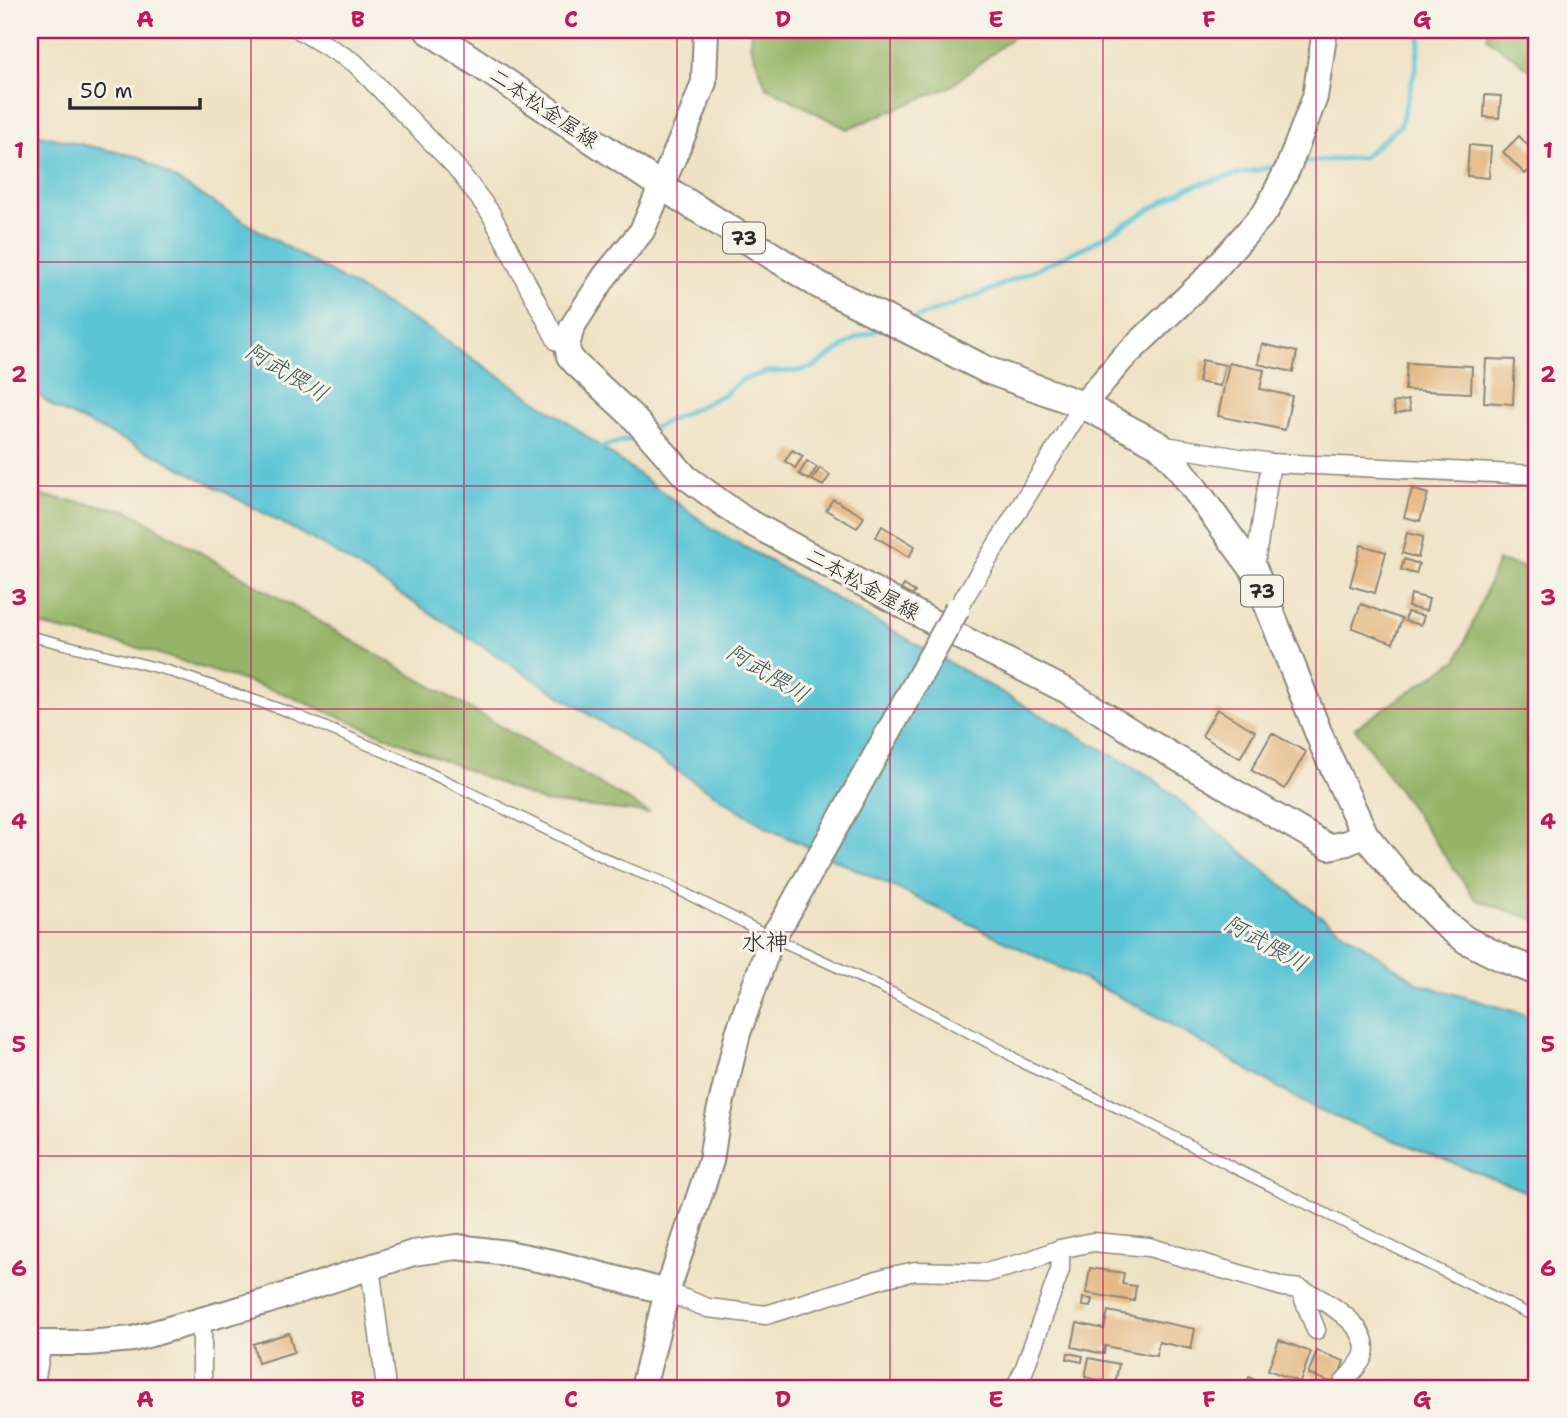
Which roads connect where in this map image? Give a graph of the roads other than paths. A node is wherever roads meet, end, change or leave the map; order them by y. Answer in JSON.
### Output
{"nodes":[{"id":1,"x":300,"y":30,"type":"edge"},
{"id":2,"x":428,"y":30,"type":"edge"},
{"id":3,"x":706,"y":30,"type":"edge"},
{"id":4,"x":1325,"y":30,"type":"edge"},
{"id":5,"x":661,"y":186,"type":"junction"},
{"id":6,"x":567,"y":346,"type":"junction"},
{"id":7,"x":1083,"y":405,"type":"junction"},
{"id":8,"x":1159,"y":445,"type":"junction"},
{"id":9,"x":1271,"y":463,"type":"junction"},
{"id":10,"x":1537,"y":475,"type":"edge"},
{"id":11,"x":1254,"y":570,"type":"junction"},
{"id":12,"x":957,"y":609,"type":"joint"},
{"id":13,"x":30,"y":636,"type":"edge"},
{"id":14,"x":1365,"y":835,"type":"junction"},
{"id":15,"x":778,"y":927,"type":"junction"},
{"id":16,"x":1537,"y":972,"type":"edge"},
{"id":17,"x":1060,"y":1249,"type":"junction"},
{"id":18,"x":370,"y":1266,"type":"junction"},
{"id":19,"x":1300,"y":1289,"type":"junction"},
{"id":20,"x":667,"y":1292,"type":"junction"},
{"id":21,"x":1537,"y":1318,"type":"edge"},
{"id":22,"x":202,"y":1321,"type":"junction"},
{"id":23,"x":1316,"y":1330,"type":"dead end"},
{"id":24,"x":36,"y":1343,"type":"edge"},
{"id":25,"x":34,"y":1388,"type":"edge"},
{"id":26,"x":202,"y":1388,"type":"edge"},
{"id":27,"x":386,"y":1388,"type":"edge"},
{"id":28,"x":643,"y":1388,"type":"edge"},
{"id":29,"x":1015,"y":1388,"type":"edge"},
{"id":30,"x":1340,"y":1388,"type":"edge"}],
"edges":[{"from":1,"to":6,"type":"street"},
{"from":2,"to":5,"type":"main road","name":"二本松金屋線","number":"73"},
{"from":3,"to":5,"type":"street"},
{"from":4,"to":7,"type":"street"},
{"from":5,"to":6,"type":"street"},
{"from":5,"to":7,"type":"main road","name":"二本松金屋線","number":"73"},
{"from":6,"to":14,"type":"street","name":"二本松金屋線"},
{"from":7,"to":8,"type":"main road","name":"二本松金屋線","number":"73"},
{"from":7,"to":12,"type":"street"},
{"from":8,"to":9,"type":"street"},
{"from":8,"to":11,"type":"main road","name":"二本松金屋線","number":"73"},
{"from":9,"to":10,"type":"street"},
{"from":9,"to":11,"type":"street"},
{"from":11,"to":14,"type":"main road","name":"二本松金屋線","number":"73"},
{"from":12,"to":15,"type":"street","bridge":true},
{"from":13,"to":15,"type":"lane"},
{"from":14,"to":16,"type":"main road","name":"二本松金屋線","number":"73"},
{"from":15,"to":20,"type":"street"},
{"from":15,"to":21,"type":"lane"},
{"from":17,"to":19,"type":"street"},
{"from":17,"to":20,"type":"street"},
{"from":17,"to":29,"type":"street"},
{"from":18,"to":20,"type":"street"},
{"from":18,"to":22,"type":"street"},
{"from":18,"to":27,"type":"street"},
{"from":19,"to":23,"type":"street"},
{"from":19,"to":30,"type":"street"},
{"from":20,"to":28,"type":"street"},
{"from":22,"to":24,"type":"street"},
{"from":22,"to":26,"type":"street"},
{"from":24,"to":25,"type":"street"}]}
